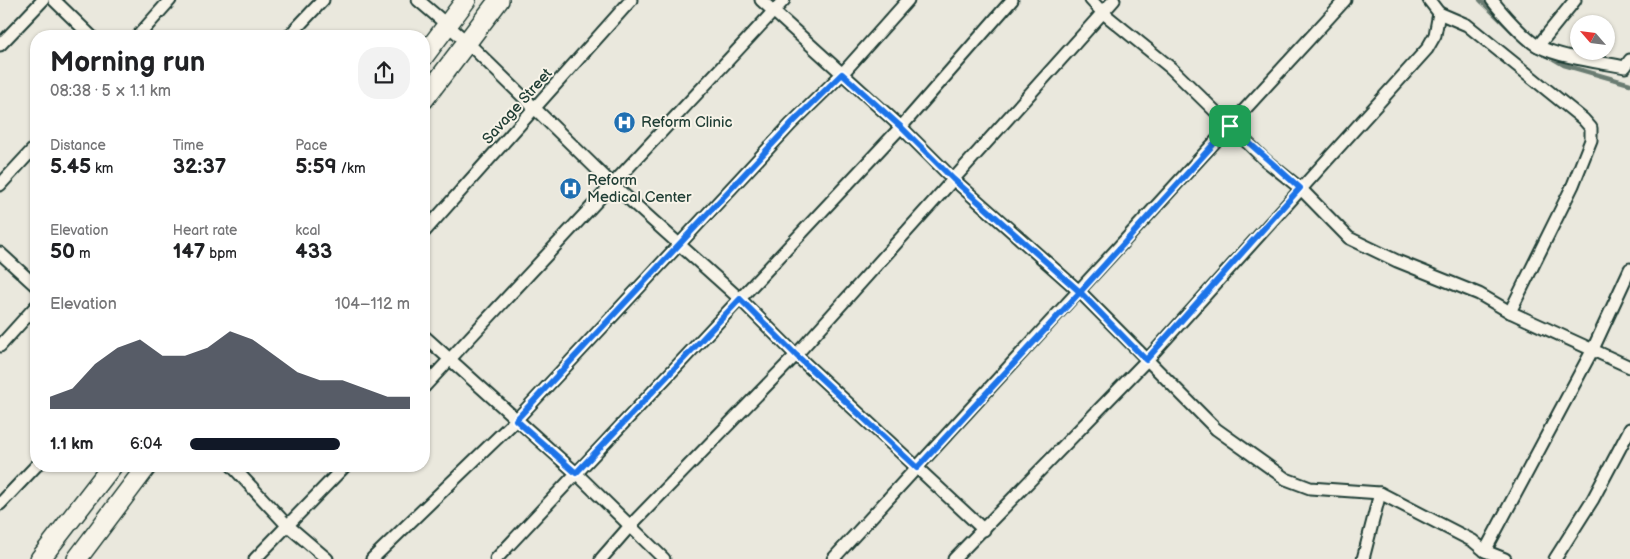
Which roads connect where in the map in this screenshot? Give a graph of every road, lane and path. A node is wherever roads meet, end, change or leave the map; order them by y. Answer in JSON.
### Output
{"nodes":[{"id":1,"x":43,"y":0,"type":"edge"},
{"id":2,"x":54,"y":0,"type":"edge"},
{"id":3,"x":170,"y":0,"type":"edge"},
{"id":4,"x":323,"y":0,"type":"edge"},
{"id":5,"x":418,"y":0,"type":"edge"},
{"id":6,"x":466,"y":0,"type":"edge"},
{"id":7,"x":499,"y":0,"type":"edge"},
{"id":8,"x":631,"y":0,"type":"edge"},
{"id":9,"x":761,"y":0,"type":"edge"},
{"id":10,"x":784,"y":0,"type":"edge"},
{"id":11,"x":908,"y":0,"type":"edge"},
{"id":12,"x":1012,"y":0,"type":"edge"},
{"id":13,"x":1091,"y":0,"type":"edge"},
{"id":14,"x":1114,"y":0,"type":"edge"},
{"id":15,"x":1345,"y":0,"type":"edge"},
{"id":16,"x":1429,"y":0,"type":"edge"},
{"id":17,"x":1492,"y":0,"type":"edge"},
{"id":18,"x":1575,"y":0,"type":"edge"},
{"id":19,"x":775,"y":11,"type":"junction"},
{"id":20,"x":1102,"y":12,"type":"junction"},
{"id":21,"x":1439,"y":13,"type":"junction"},
{"id":22,"x":446,"y":25,"type":"junction"},
{"id":23,"x":85,"y":30,"type":"edge"},
{"id":24,"x":143,"y":30,"type":"edge"},
{"id":25,"x":295,"y":30,"type":"edge"},
{"id":26,"x":466,"y":42,"type":"junction"},
{"id":27,"x":0,"y":45,"type":"edge"},
{"id":28,"x":1538,"y":46,"type":"junction"},
{"id":29,"x":430,"y":48,"type":"edge"},
{"id":30,"x":1630,"y":60,"type":"edge"},
{"id":31,"x":842,"y":74,"type":"junction"},
{"id":32,"x":430,"y":91,"type":"edge"},
{"id":33,"x":536,"y":108,"type":"junction"},
{"id":34,"x":1230,"y":126,"type":"junction"},
{"id":35,"x":901,"y":127,"type":"junction"},
{"id":36,"x":30,"y":152,"type":"edge"},
{"id":37,"x":953,"y":179,"type":"junction"},
{"id":38,"x":612,"y":183,"type":"junction"},
{"id":39,"x":0,"y":184,"type":"edge"},
{"id":40,"x":1300,"y":188,"type":"junction"},
{"id":41,"x":430,"y":225,"type":"edge"},
{"id":42,"x":680,"y":244,"type":"junction"},
{"id":43,"x":0,"y":253,"type":"edge"},
{"id":44,"x":1630,"y":269,"type":"edge"},
{"id":45,"x":30,"y":280,"type":"edge"},
{"id":46,"x":1080,"y":292,"type":"junction"},
{"id":47,"x":740,"y":299,"type":"junction"},
{"id":48,"x":1510,"y":312,"type":"junction"},
{"id":49,"x":30,"y":313,"type":"edge"},
{"id":50,"x":430,"y":342,"type":"edge"},
{"id":51,"x":0,"y":346,"type":"edge"},
{"id":52,"x":1593,"y":349,"type":"junction"},
{"id":53,"x":796,"y":355,"type":"junction"},
{"id":54,"x":1146,"y":360,"type":"junction"},
{"id":55,"x":450,"y":362,"type":"junction"},
{"id":56,"x":1630,"y":367,"type":"edge"},
{"id":57,"x":430,"y":381,"type":"edge"},
{"id":58,"x":516,"y":420,"type":"junction"},
{"id":59,"x":1630,"y":429,"type":"edge"},
{"id":60,"x":917,"y":468,"type":"junction"},
{"id":61,"x":30,"y":472,"type":"edge"},
{"id":62,"x":107,"y":472,"type":"edge"},
{"id":63,"x":142,"y":472,"type":"edge"},
{"id":64,"x":238,"y":472,"type":"edge"},
{"id":65,"x":339,"y":472,"type":"edge"},
{"id":66,"x":576,"y":473,"type":"junction"},
{"id":67,"x":1380,"y":493,"type":"junction"},
{"id":68,"x":0,"y":504,"type":"edge"},
{"id":69,"x":286,"y":524,"type":"junction"},
{"id":70,"x":629,"y":527,"type":"junction"},
{"id":71,"x":984,"y":530,"type":"junction"},
{"id":72,"x":1485,"y":550,"type":"junction"},
{"id":73,"x":40,"y":559,"type":"edge"},
{"id":74,"x":77,"y":559,"type":"edge"},
{"id":75,"x":255,"y":559,"type":"edge"},
{"id":76,"x":327,"y":559,"type":"edge"},
{"id":77,"x":372,"y":559,"type":"edge"},
{"id":78,"x":496,"y":559,"type":"edge"},
{"id":79,"x":602,"y":559,"type":"edge"},
{"id":80,"x":664,"y":559,"type":"edge"},
{"id":81,"x":833,"y":559,"type":"edge"},
{"id":82,"x":954,"y":559,"type":"edge"},
{"id":83,"x":1363,"y":559,"type":"edge"},
{"id":84,"x":1505,"y":559,"type":"edge"},
{"id":85,"x":1555,"y":559,"type":"edge"}],
"edges":[{"from":1,"to":27,"type":"street"},
{"from":2,"to":23,"type":"street"},
{"from":3,"to":24,"type":"street"},
{"from":4,"to":25,"type":"street"},
{"from":5,"to":22,"type":"street"},
{"from":6,"to":22,"type":"highway"},
{"from":7,"to":26,"type":"highway"},
{"from":8,"to":33,"type":"street","name":"Savage Street"},
{"from":9,"to":19,"type":"street"},
{"from":10,"to":19,"type":"street"},
{"from":11,"to":31,"type":"street"},
{"from":12,"to":35,"type":"street"},
{"from":13,"to":20,"type":"street"},
{"from":14,"to":20,"type":"street"},
{"from":15,"to":34,"type":"street"},
{"from":16,"to":21,"type":"street"},
{"from":17,"to":28,"type":"street"},
{"from":18,"to":28,"type":"street"},
{"from":19,"to":31,"type":"street"},
{"from":19,"to":38,"type":"street"},
{"from":20,"to":34,"type":"street"},
{"from":20,"to":37,"type":"street"},
{"from":21,"to":40,"type":"street"},
{"from":21,"to":48,"type":"street"},
{"from":22,"to":26,"type":"street"},
{"from":22,"to":29,"type":"highway"},
{"from":26,"to":32,"type":"highway"},
{"from":26,"to":33,"type":"street"},
{"from":28,"to":30,"type":"street"},
{"from":31,"to":35,"type":"street"},
{"from":31,"to":42,"type":"street"},
{"from":33,"to":38,"type":"street"},
{"from":33,"to":41,"type":"street","name":"Savage Street"},
{"from":34,"to":40,"type":"street"},
{"from":34,"to":46,"type":"street"},
{"from":35,"to":37,"type":"street"},
{"from":35,"to":47,"type":"street"},
{"from":36,"to":39,"type":"street"},
{"from":37,"to":46,"type":"street"},
{"from":37,"to":53,"type":"street"},
{"from":38,"to":42,"type":"street"},
{"from":38,"to":55,"type":"street"},
{"from":40,"to":48,"type":"street"},
{"from":40,"to":54,"type":"street"},
{"from":42,"to":47,"type":"street"},
{"from":42,"to":58,"type":"street"},
{"from":43,"to":45,"type":"street"},
{"from":44,"to":52,"type":"street"},
{"from":46,"to":54,"type":"street"},
{"from":46,"to":60,"type":"street"},
{"from":47,"to":53,"type":"street"},
{"from":47,"to":66,"type":"street"},
{"from":48,"to":52,"type":"street"},
{"from":49,"to":51,"type":"street"},
{"from":50,"to":55,"type":"street"},
{"from":52,"to":56,"type":"street"},
{"from":52,"to":72,"type":"street"},
{"from":53,"to":60,"type":"street"},
{"from":53,"to":70,"type":"street"},
{"from":54,"to":67,"type":"street"},
{"from":54,"to":71,"type":"street"},
{"from":55,"to":57,"type":"street"},
{"from":55,"to":58,"type":"street"},
{"from":58,"to":66,"type":"street"},
{"from":58,"to":77,"type":"street"},
{"from":59,"to":85,"type":"street"},
{"from":60,"to":71,"type":"street"},
{"from":60,"to":81,"type":"street"},
{"from":61,"to":68,"type":"street"},
{"from":62,"to":73,"type":"highway"},
{"from":63,"to":74,"type":"highway"},
{"from":64,"to":69,"type":"street"},
{"from":65,"to":69,"type":"street"},
{"from":66,"to":70,"type":"street"},
{"from":66,"to":78,"type":"street"},
{"from":67,"to":72,"type":"street"},
{"from":67,"to":83,"type":"street"},
{"from":69,"to":75,"type":"street"},
{"from":69,"to":76,"type":"street"},
{"from":70,"to":79,"type":"street"},
{"from":70,"to":80,"type":"street"},
{"from":71,"to":82,"type":"street"},
{"from":72,"to":84,"type":"street"}]}
